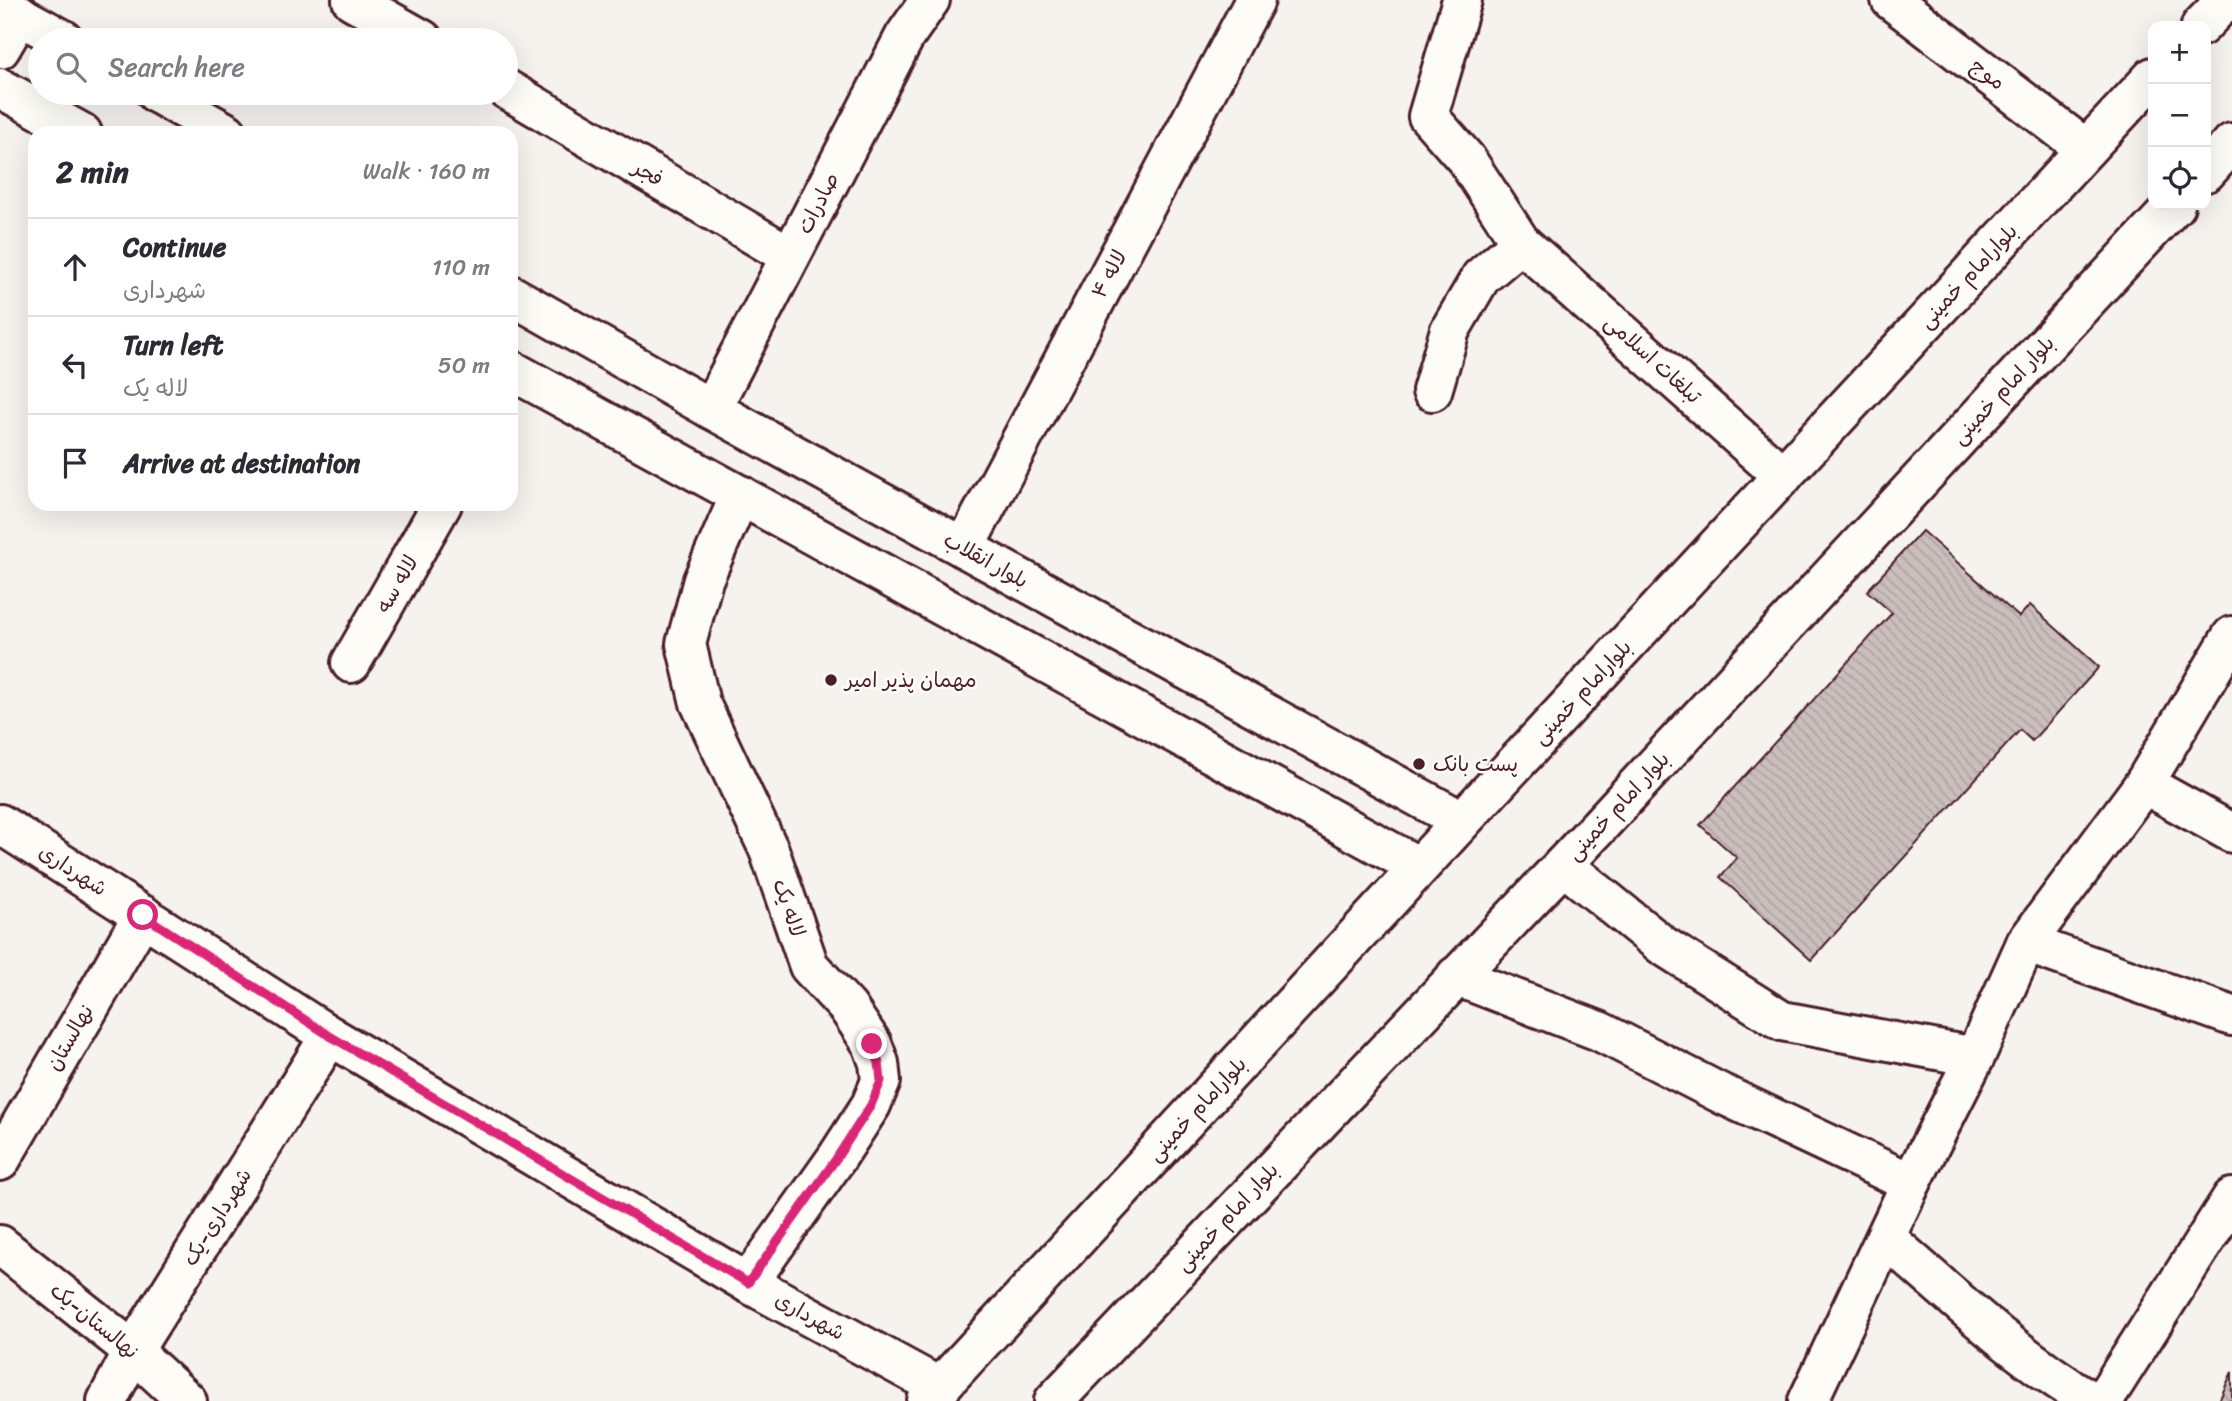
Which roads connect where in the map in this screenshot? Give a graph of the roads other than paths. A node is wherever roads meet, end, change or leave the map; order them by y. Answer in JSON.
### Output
{"nodes":[{"id":1,"x":352,"y":0,"type":"edge"},
{"id":2,"x":930,"y":0,"type":"edge"},
{"id":3,"x":1255,"y":0,"type":"edge"},
{"id":4,"x":1462,"y":0,"type":"edge"},
{"id":5,"x":1891,"y":0,"type":"edge"},
{"id":6,"x":2226,"y":0,"type":"edge"},
{"id":7,"x":16,"y":7,"type":"edge"},
{"id":8,"x":2206,"y":21,"type":"edge"},
{"id":9,"x":47,"y":28,"type":"edge"},
{"id":10,"x":402,"y":28,"type":"edge"},
{"id":11,"x":0,"y":50,"type":"edge"},
{"id":12,"x":2148,"y":82,"type":"edge"},
{"id":13,"x":0,"y":88,"type":"edge"},
{"id":14,"x":518,"y":96,"type":"edge"},
{"id":15,"x":28,"y":103,"type":"edge"},
{"id":16,"x":31,"y":105,"type":"edge"},
{"id":17,"x":177,"y":105,"type":"edge"},
{"id":18,"x":69,"y":126,"type":"edge"},
{"id":19,"x":215,"y":126,"type":"edge"},
{"id":20,"x":2232,"y":143,"type":"edge"},
{"id":21,"x":2086,"y":149,"type":"junction"},
{"id":22,"x":2211,"y":166,"type":"edge"},
{"id":23,"x":2170,"y":210,"type":"edge"},
{"id":24,"x":1521,"y":243,"type":"junction"},
{"id":25,"x":790,"y":256,"type":"junction"},
{"id":26,"x":518,"y":299,"type":"edge"},
{"id":27,"x":518,"y":378,"type":"edge"},
{"id":28,"x":1432,"y":391,"type":"dead end"},
{"id":29,"x":711,"y":410,"type":"junction"},
{"id":30,"x":1783,"y":476,"type":"junction"},
{"id":31,"x":740,"y":495,"type":"junction"},
{"id":32,"x":438,"y":511,"type":"edge"},
{"id":33,"x":964,"y":548,"type":"junction"},
{"id":34,"x":2232,"y":636,"type":"edge"},
{"id":35,"x":351,"y":663,"type":"dead end"},
{"id":36,"x":2144,"y":784,"type":"junction"},
{"id":37,"x":1462,"y":821,"type":"junction"},
{"id":38,"x":0,"y":824,"type":"edge"},
{"id":39,"x":2232,"y":833,"type":"edge"},
{"id":40,"x":1563,"y":865,"type":"junction"},
{"id":41,"x":1419,"y":867,"type":"junction"},
{"id":42,"x":143,"y":915,"type":"junction"},
{"id":43,"x":2026,"y":943,"type":"junction"},
{"id":44,"x":1456,"y":976,"type":"junction"},
{"id":45,"x":2232,"y":1016,"type":"edge"},
{"id":46,"x":330,"y":1036,"type":"junction"},
{"id":47,"x":1975,"y":1057,"type":"junction"},
{"id":48,"x":0,"y":1161,"type":"edge"},
{"id":49,"x":1911,"y":1183,"type":"junction"},
{"id":50,"x":2232,"y":1198,"type":"edge"},
{"id":51,"x":1886,"y":1238,"type":"junction"},
{"id":52,"x":0,"y":1245,"type":"edge"},
{"id":53,"x":748,"y":1283,"type":"junction"},
{"id":54,"x":133,"y":1350,"type":"junction"},
{"id":55,"x":934,"y":1394,"type":"edge"},
{"id":56,"x":107,"y":1401,"type":"edge"},
{"id":57,"x":187,"y":1401,"type":"edge"},
{"id":58,"x":1054,"y":1401,"type":"edge"},
{"id":59,"x":1808,"y":1401,"type":"edge"},
{"id":60,"x":2091,"y":1401,"type":"edge"},
{"id":61,"x":2103,"y":1401,"type":"edge"}],
"edges":[{"from":1,"to":10,"type":"main road"},
{"from":2,"to":25,"type":"main road","name":"صادرات"},
{"from":3,"to":33,"type":"main road","name":"لاله ۴"},
{"from":4,"to":24,"type":"main road","name":"تبلغات اسلامی"},
{"from":5,"to":21,"type":"main road","name":"موج"},
{"from":6,"to":8,"type":"main road"},
{"from":7,"to":9,"type":"main road"},
{"from":7,"to":11,"type":"main road"},
{"from":12,"to":21,"type":"main road","name":"بلوارامام خمینی"},
{"from":13,"to":15,"type":"main road"},
{"from":14,"to":25,"type":"main road","name":"فجر"},
{"from":16,"to":18,"type":"main road"},
{"from":17,"to":19,"type":"main road"},
{"from":20,"to":22,"type":"main road"},
{"from":21,"to":30,"type":"main road","name":"بلوارامام خمینی"},
{"from":23,"to":40,"type":"main road","name":"بلوار امام خمینی"},
{"from":24,"to":28,"type":"main road"},
{"from":24,"to":30,"type":"main road","name":"تبلغات اسلامی"},
{"from":25,"to":29,"type":"main road","name":"صادرات"},
{"from":26,"to":29,"type":"main road","name":"بلوار انقلاب"},
{"from":27,"to":31,"type":"main road"},
{"from":29,"to":33,"type":"main road","name":"بلوار انقلاب"},
{"from":30,"to":37,"type":"main road","name":"بلوارامام خمینی"},
{"from":31,"to":41,"type":"main road"},
{"from":31,"to":53,"type":"main road","name":"لاله یک"},
{"from":32,"to":35,"type":"main road","name":"لاله سه"},
{"from":33,"to":37,"type":"main road","name":"بلوار انقلاب"},
{"from":34,"to":36,"type":"main road"},
{"from":36,"to":39,"type":"main road"},
{"from":36,"to":43,"type":"main road"},
{"from":37,"to":41,"type":"main road","name":"بلوارامام خمینی"},
{"from":38,"to":42,"type":"main road","name":"شهرداری"},
{"from":40,"to":44,"type":"main road","name":"بلوار امام خمینی"},
{"from":40,"to":47,"type":"main road"},
{"from":41,"to":55,"type":"main road","name":"بلوارامام خمینی"},
{"from":42,"to":46,"type":"main road","name":"شهرداری"},
{"from":42,"to":48,"type":"main road","name":"نهالستان"},
{"from":43,"to":45,"type":"main road"},
{"from":43,"to":47,"type":"main road"},
{"from":44,"to":49,"type":"main road"},
{"from":44,"to":58,"type":"main road","name":"بلوار امام خمینی"},
{"from":46,"to":53,"type":"main road","name":"شهرداری"},
{"from":46,"to":54,"type":"main road","name":"شهرداری-یک"},
{"from":47,"to":49,"type":"main road"},
{"from":49,"to":51,"type":"main road"},
{"from":50,"to":61,"type":"main road"},
{"from":51,"to":59,"type":"main road"},
{"from":51,"to":60,"type":"main road"},
{"from":52,"to":54,"type":"main road","name":"نهالستان-یک"},
{"from":53,"to":55,"type":"main road","name":"شهرداری"},
{"from":54,"to":56,"type":"main road","name":"شهرداری-یک"},
{"from":54,"to":57,"type":"main road","name":"نهالستان-یک"}]}
